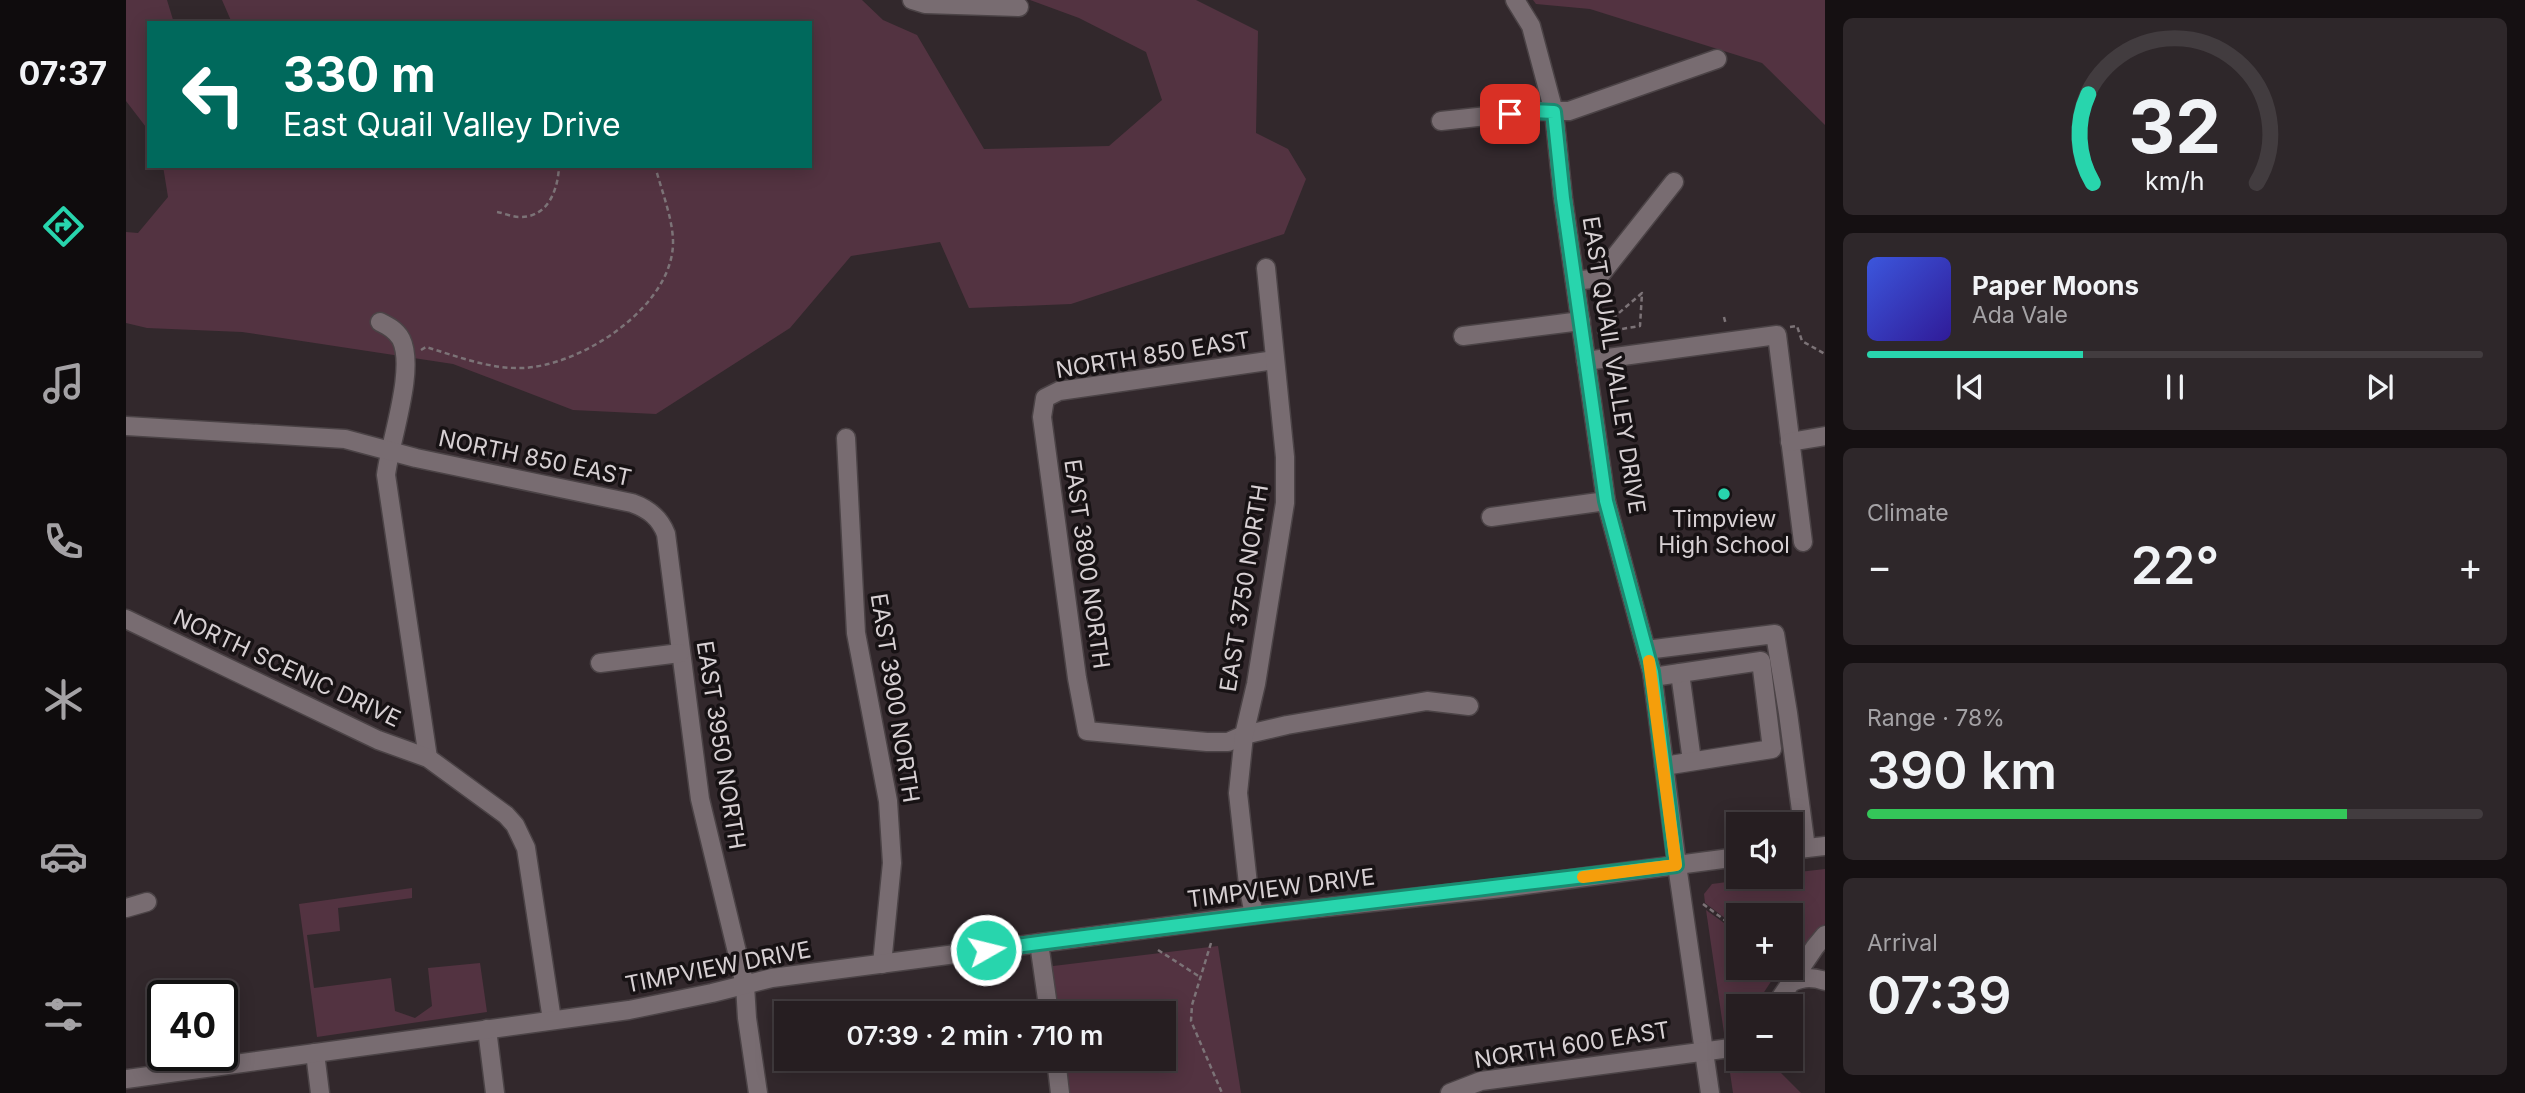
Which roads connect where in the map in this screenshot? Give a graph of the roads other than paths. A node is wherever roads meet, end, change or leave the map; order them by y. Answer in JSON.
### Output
{"nodes":[{"id":1,"x":912,"y":0,"type":"edge"},
{"id":2,"x":1515,"y":0,"type":"edge"},
{"id":3,"x":1019,"y":7,"type":"dead end"},
{"id":4,"x":1717,"y":58,"type":"dead end"},
{"id":5,"x":1554,"y":112,"type":"junction"},
{"id":6,"x":1441,"y":121,"type":"dead end"},
{"id":7,"x":1674,"y":182,"type":"dead end"},
{"id":8,"x":1266,"y":268,"type":"dead end"},
{"id":9,"x":1575,"y":281,"type":"junction"},
{"id":10,"x":1581,"y":321,"type":"junction"},
{"id":11,"x":380,"y":322,"type":"dead end"},
{"id":12,"x":1463,"y":336,"type":"dead end"},
{"id":13,"x":1273,"y":360,"type":"junction"},
{"id":14,"x":1586,"y":361,"type":"junction"},
{"id":15,"x":1045,"y":403,"type":"joint"},
{"id":16,"x":126,"y":426,"type":"edge"},
{"id":17,"x":1825,"y":436,"type":"edge"},
{"id":18,"x":846,"y":438,"type":"dead end"},
{"id":19,"x":1790,"y":442,"type":"junction"},
{"id":20,"x":389,"y":450,"type":"junction"},
{"id":21,"x":1606,"y":501,"type":"junction"},
{"id":22,"x":1491,"y":517,"type":"dead end"},
{"id":23,"x":663,"y":527,"type":"joint"},
{"id":24,"x":1803,"y":542,"type":"dead end"},
{"id":25,"x":126,"y":620,"type":"edge"},
{"id":26,"x":1646,"y":650,"type":"junction"},
{"id":27,"x":680,"y":653,"type":"junction"},
{"id":28,"x":600,"y":663,"type":"dead end"},
{"id":29,"x":1680,"y":673,"type":"junction"},
{"id":30,"x":1653,"y":677,"type":"junction"},
{"id":31,"x":1469,"y":706,"type":"dead end"},
{"id":32,"x":1244,"y":735,"type":"junction"},
{"id":33,"x":428,"y":758,"type":"junction"},
{"id":34,"x":1692,"y":761,"type":"junction"},
{"id":35,"x":1664,"y":766,"type":"junction"},
{"id":36,"x":1795,"y":812,"type":"edge"},
{"id":37,"x":1825,"y":846,"type":"edge"},
{"id":38,"x":1803,"y":848,"type":"edge"},
{"id":39,"x":1726,"y":859,"type":"edge"},
{"id":40,"x":1676,"y":865,"type":"junction"},
{"id":41,"x":148,"y":902,"type":"dead end"},
{"id":42,"x":126,"y":908,"type":"edge"},
{"id":43,"x":1254,"y":915,"type":"junction"},
{"id":44,"x":1825,"y":935,"type":"edge"},
{"id":45,"x":1038,"y":943,"type":"junction"},
{"id":46,"x":882,"y":964,"type":"junction"},
{"id":47,"x":1825,"y":981,"type":"edge"},
{"id":48,"x":1792,"y":982,"type":"junction"},
{"id":49,"x":745,"y":985,"type":"junction"},
{"id":50,"x":1784,"y":994,"type":"edge"},
{"id":51,"x":1047,"y":1001,"type":"edge"},
{"id":52,"x":552,"y":1020,"type":"junction"},
{"id":53,"x":486,"y":1029,"type":"junction"},
{"id":54,"x":1726,"y":1048,"type":"edge"},
{"id":55,"x":1704,"y":1051,"type":"junction"},
{"id":56,"x":315,"y":1053,"type":"junction"},
{"id":57,"x":1057,"y":1071,"type":"edge"},
{"id":58,"x":126,"y":1080,"type":"edge"},
{"id":59,"x":320,"y":1093,"type":"edge"},
{"id":60,"x":495,"y":1093,"type":"edge"},
{"id":61,"x":758,"y":1093,"type":"edge"},
{"id":62,"x":1060,"y":1093,"type":"edge"},
{"id":63,"x":1450,"y":1093,"type":"edge"},
{"id":64,"x":1710,"y":1093,"type":"edge"}],
"edges":[{"from":1,"to":3,"type":"street"},
{"from":2,"to":5,"type":"street","name":"EAST QUAIL VALLEY DRIVE"},
{"from":4,"to":5,"type":"street"},
{"from":5,"to":6,"type":"street"},
{"from":5,"to":9,"type":"street","name":"EAST QUAIL VALLEY DRIVE"},
{"from":7,"to":9,"type":"street"},
{"from":8,"to":13,"type":"street","name":"EAST 3750 NORTH"},
{"from":9,"to":10,"type":"street","name":"EAST QUAIL VALLEY DRIVE"},
{"from":10,"to":12,"type":"street"},
{"from":10,"to":14,"type":"street","name":"EAST QUAIL VALLEY DRIVE"},
{"from":11,"to":20,"type":"street"},
{"from":13,"to":15,"type":"street","name":"NORTH 850 EAST"},
{"from":13,"to":32,"type":"street","name":"EAST 3750 NORTH"},
{"from":14,"to":19,"type":"street"},
{"from":14,"to":21,"type":"street","name":"EAST QUAIL VALLEY DRIVE"},
{"from":15,"to":32,"type":"street","name":"EAST 3800 NORTH"},
{"from":16,"to":20,"type":"street","name":"NORTH 850 EAST"},
{"from":17,"to":19,"type":"street"},
{"from":18,"to":46,"type":"street","name":"EAST 3900 NORTH"},
{"from":19,"to":24,"type":"street"},
{"from":20,"to":23,"type":"street","name":"NORTH 850 EAST"},
{"from":20,"to":33,"type":"street"},
{"from":21,"to":22,"type":"street"},
{"from":21,"to":26,"type":"street","name":"EAST QUAIL VALLEY DRIVE"},
{"from":23,"to":27,"type":"street","name":"EAST 3950 NORTH"},
{"from":25,"to":33,"type":"street","name":"NORTH SCENIC DRIVE"},
{"from":26,"to":30,"type":"street","name":"EAST QUAIL VALLEY DRIVE"},
{"from":26,"to":36,"type":"street"},
{"from":27,"to":28,"type":"street"},
{"from":27,"to":49,"type":"street","name":"EAST 3950 NORTH"},
{"from":29,"to":30,"type":"street"},
{"from":29,"to":34,"type":"street"},
{"from":29,"to":34,"type":"street"},
{"from":30,"to":35,"type":"street","name":"EAST QUAIL VALLEY DRIVE"},
{"from":31,"to":32,"type":"street"},
{"from":32,"to":43,"type":"street","name":"EAST 3750 NORTH"},
{"from":33,"to":52,"type":"street","name":"NORTH SCENIC DRIVE"},
{"from":34,"to":35,"type":"street"},
{"from":35,"to":40,"type":"street","name":"EAST QUAIL VALLEY DRIVE"},
{"from":37,"to":38,"type":"street"},
{"from":39,"to":40,"type":"street","name":"TIMPVIEW DRIVE"},
{"from":40,"to":43,"type":"street","name":"TIMPVIEW DRIVE"},
{"from":40,"to":55,"type":"street","name":"EAST QUAIL VALLEY DRIVE"},
{"from":41,"to":42,"type":"street"},
{"from":43,"to":45,"type":"street","name":"TIMPVIEW DRIVE"},
{"from":44,"to":48,"type":"street"},
{"from":45,"to":46,"type":"street","name":"TIMPVIEW DRIVE"},
{"from":45,"to":51,"type":"street"},
{"from":46,"to":49,"type":"street","name":"TIMPVIEW DRIVE"},
{"from":47,"to":48,"type":"street"},
{"from":48,"to":50,"type":"street"},
{"from":49,"to":52,"type":"street","name":"TIMPVIEW DRIVE"},
{"from":49,"to":61,"type":"street","name":"EAST 3950 NORTH"},
{"from":52,"to":53,"type":"street","name":"TIMPVIEW DRIVE"},
{"from":53,"to":56,"type":"street","name":"TIMPVIEW DRIVE"},
{"from":53,"to":60,"type":"street"},
{"from":54,"to":55,"type":"street","name":"NORTH 600 EAST"},
{"from":55,"to":63,"type":"street","name":"NORTH 600 EAST"},
{"from":55,"to":64,"type":"street","name":"EAST QUAIL VALLEY DRIVE"},
{"from":56,"to":58,"type":"street","name":"TIMPVIEW DRIVE"},
{"from":56,"to":59,"type":"street"},
{"from":57,"to":62,"type":"street"}]}
